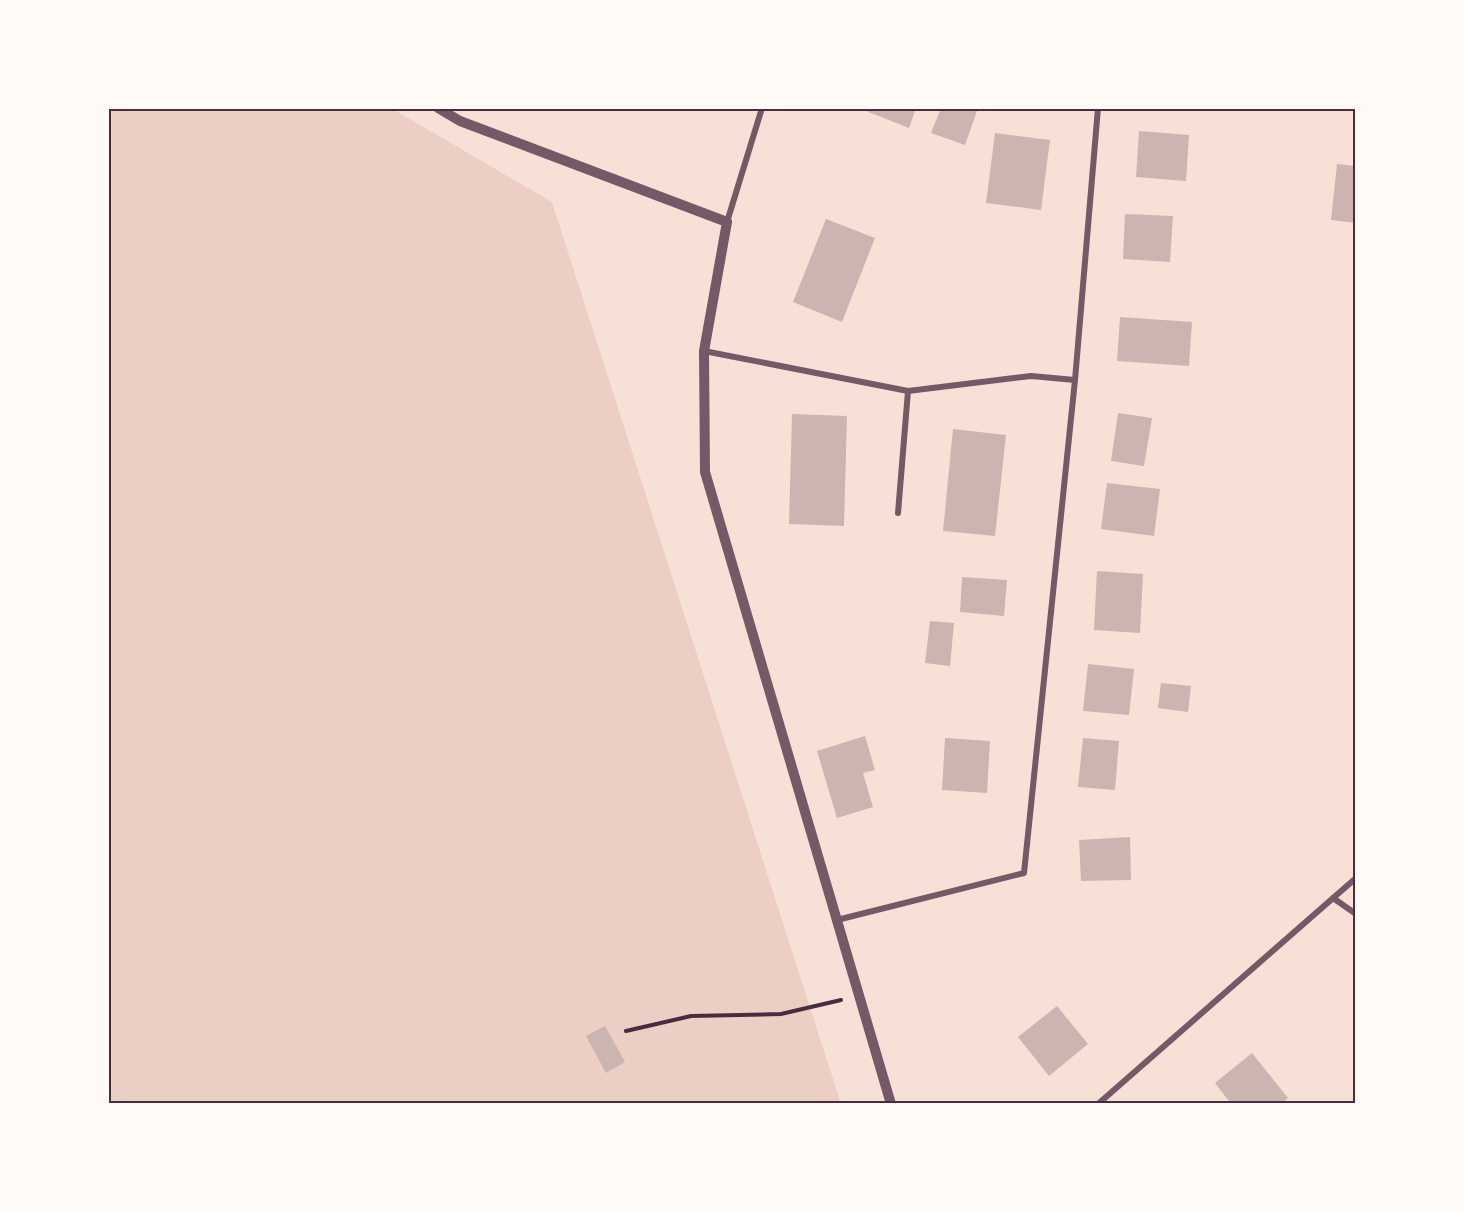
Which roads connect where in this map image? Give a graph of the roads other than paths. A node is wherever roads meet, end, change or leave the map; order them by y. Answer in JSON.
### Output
{"nodes":[{"id":1,"x":438,"y":108,"type":"edge"},
{"id":2,"x":762,"y":108,"type":"edge"},
{"id":3,"x":1098,"y":108,"type":"edge"},
{"id":4,"x":727,"y":222,"type":"junction"},
{"id":5,"x":704,"y":351,"type":"junction"},
{"id":6,"x":1076,"y":380,"type":"junction"},
{"id":7,"x":908,"y":391,"type":"junction"},
{"id":8,"x":898,"y":513,"type":"dead end"},
{"id":9,"x":1356,"y":878,"type":"edge"},
{"id":10,"x":1333,"y":898,"type":"junction"},
{"id":11,"x":1356,"y":914,"type":"edge"},
{"id":12,"x":837,"y":920,"type":"junction"},
{"id":13,"x":891,"y":1104,"type":"edge"},
{"id":14,"x":1098,"y":1104,"type":"edge"}],
"edges":[{"from":1,"to":4,"type":"street"},
{"from":2,"to":4,"type":"street"},
{"from":3,"to":6,"type":"street"},
{"from":4,"to":5,"type":"street"},
{"from":5,"to":7,"type":"street"},
{"from":5,"to":12,"type":"street"},
{"from":6,"to":7,"type":"street"},
{"from":6,"to":12,"type":"street"},
{"from":7,"to":8,"type":"street"},
{"from":9,"to":10,"type":"street"},
{"from":10,"to":11,"type":"street"},
{"from":10,"to":14,"type":"street"},
{"from":12,"to":13,"type":"street"}]}
